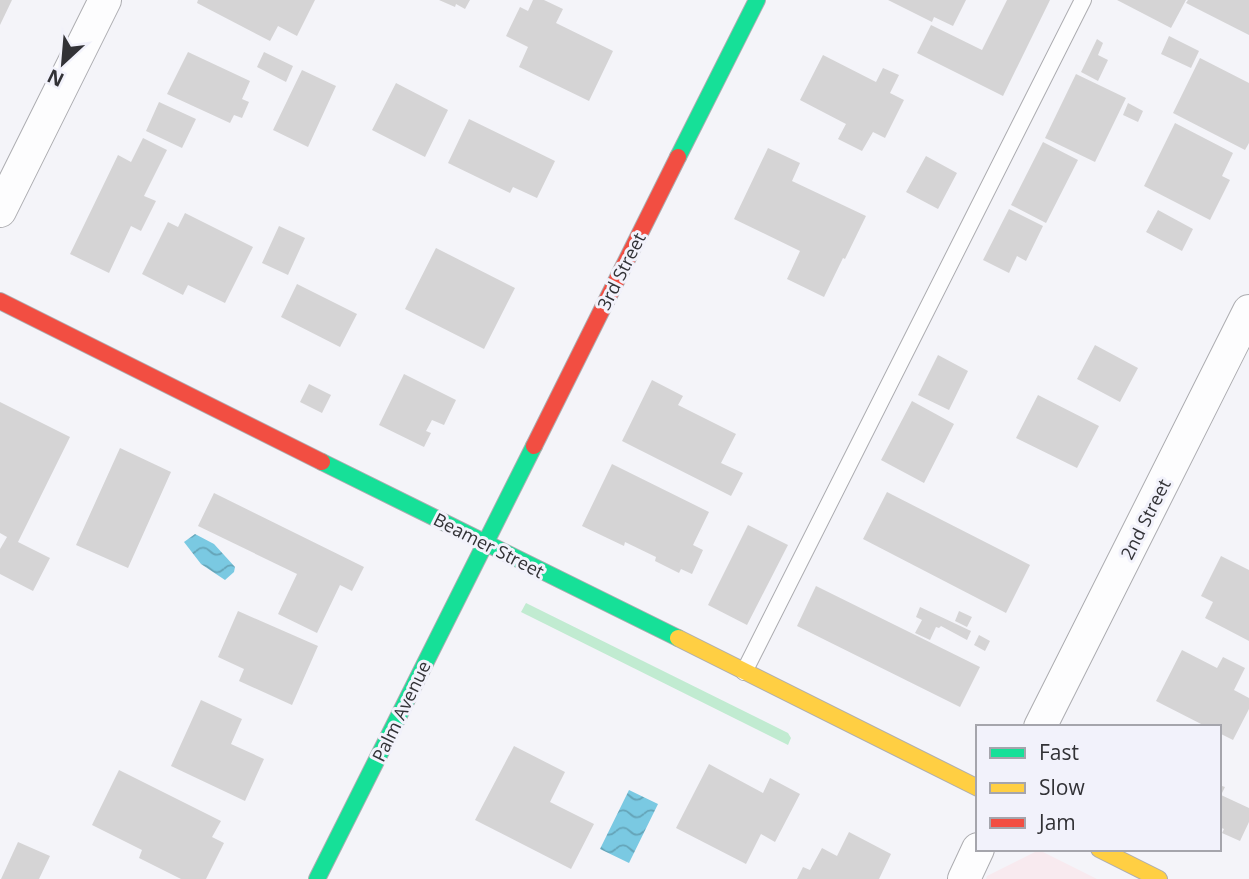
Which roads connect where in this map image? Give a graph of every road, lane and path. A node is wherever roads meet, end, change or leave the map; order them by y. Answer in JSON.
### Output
{"nodes":[{"id":1,"x":105,"y":0,"type":"edge"},
{"id":2,"x":757,"y":0,"type":"edge"},
{"id":3,"x":1083,"y":0,"type":"edge"},
{"id":4,"x":0,"y":212,"type":"edge"},
{"id":5,"x":0,"y":301,"type":"edge"},
{"id":6,"x":1249,"y":311,"type":"edge"},
{"id":7,"x":486,"y":543,"type":"junction"},
{"id":8,"x":744,"y":672,"type":"junction"},
{"id":9,"x":1041,"y":725,"type":"edge"},
{"id":10,"x":976,"y":788,"type":"edge"},
{"id":11,"x":977,"y":851,"type":"edge"},
{"id":12,"x":1104,"y":851,"type":"edge"},
{"id":13,"x":317,"y":879,"type":"edge"},
{"id":14,"x":964,"y":879,"type":"edge"},
{"id":15,"x":1159,"y":879,"type":"edge"}],
"edges":[{"from":1,"to":4,"type":"street"},
{"from":2,"to":7,"type":"street","name":"3rd Street"},
{"from":3,"to":8,"type":"lane"},
{"from":5,"to":7,"type":"street","name":"Beamer Street"},
{"from":6,"to":9,"type":"street","name":"2nd Street"},
{"from":7,"to":8,"type":"street","name":"Beamer Street"},
{"from":7,"to":13,"type":"street","name":"Palm Avenue"},
{"from":8,"to":10,"type":"street","name":"Beamer Street"},
{"from":11,"to":14,"type":"street"},
{"from":12,"to":15,"type":"street"}]}
